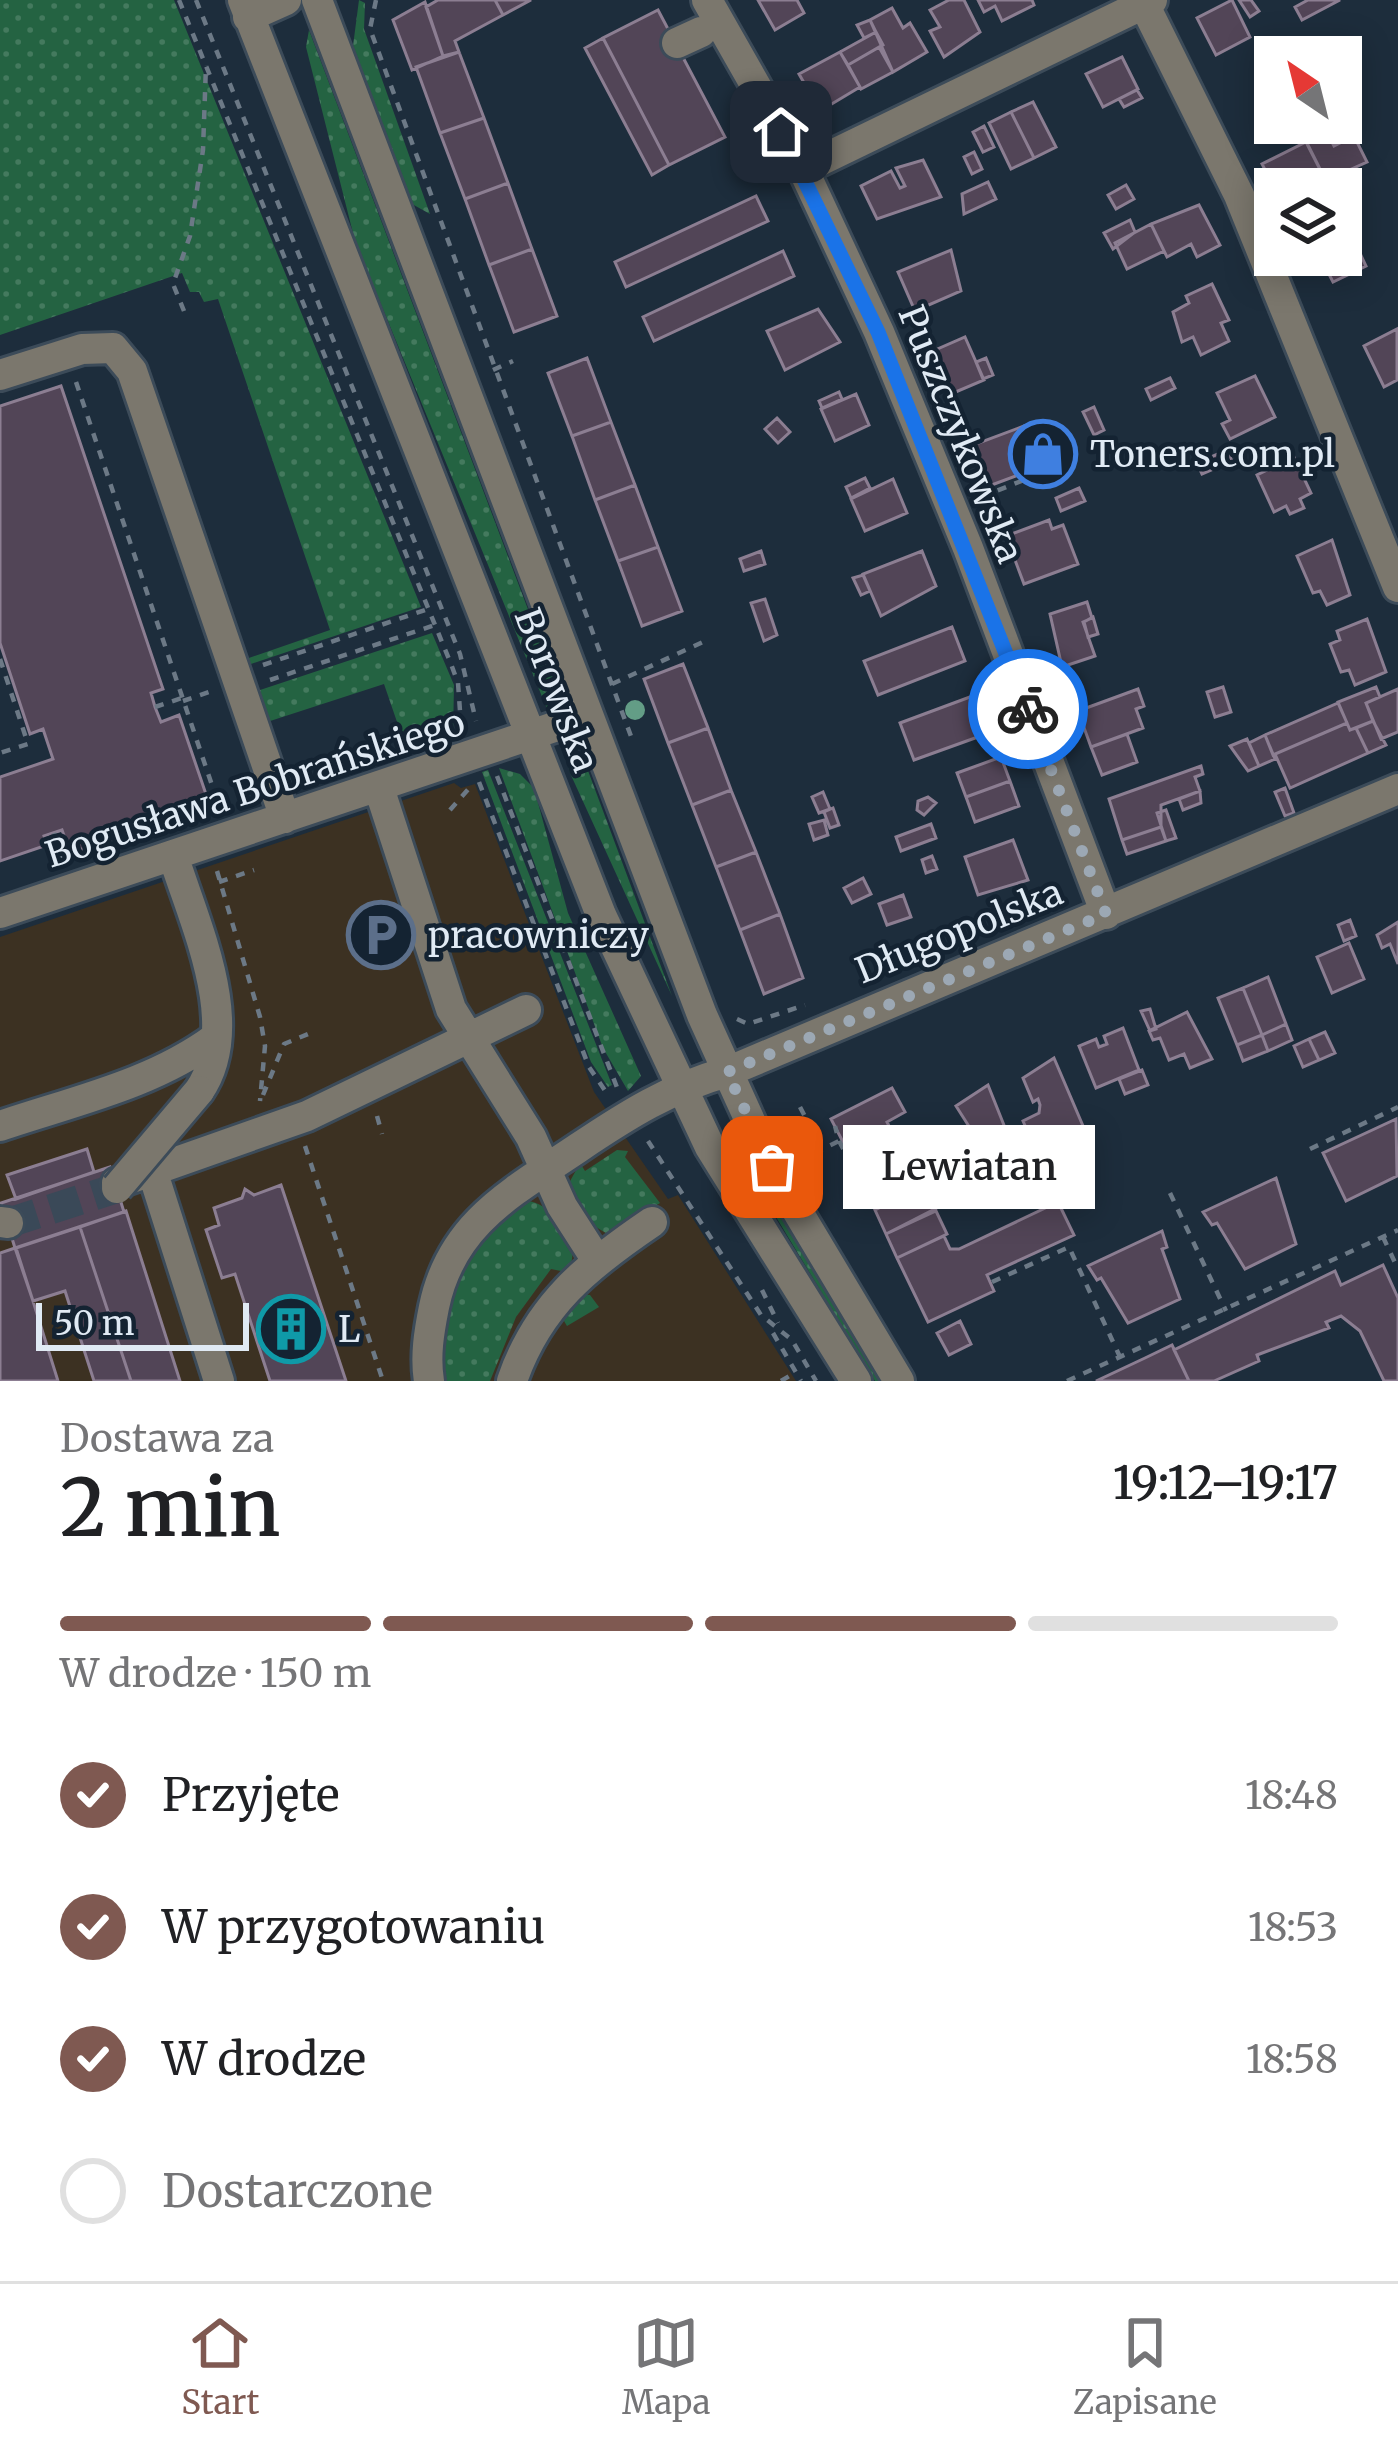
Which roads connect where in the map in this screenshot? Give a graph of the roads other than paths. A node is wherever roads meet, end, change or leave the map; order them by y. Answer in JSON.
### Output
{"nodes":[{"id":1,"x":286,"y":0,"type":"edge"},
{"id":2,"x":317,"y":0,"type":"edge"},
{"id":3,"x":707,"y":0,"type":"edge"},
{"id":4,"x":1148,"y":2,"type":"edge"},
{"id":5,"x":245,"y":8,"type":"edge"},
{"id":6,"x":802,"y":169,"type":"junction"},
{"id":7,"x":0,"y":375,"type":"edge"},
{"id":8,"x":1398,"y":587,"type":"edge"},
{"id":9,"x":587,"y":716,"type":"junction"},
{"id":10,"x":535,"y":736,"type":"junction"},
{"id":11,"x":379,"y":788,"type":"junction"},
{"id":12,"x":1398,"y":789,"type":"edge"},
{"id":13,"x":285,"y":818,"type":"junction"},
{"id":14,"x":173,"y":855,"type":"junction"},
{"id":15,"x":0,"y":913,"type":"edge"},
{"id":16,"x":1106,"y":914,"type":"junction"},
{"id":17,"x":526,"y":1010,"type":"dead end"},
{"id":18,"x":215,"y":1038,"type":"junction"},
{"id":19,"x":468,"y":1040,"type":"junction"},
{"id":20,"x":727,"y":1072,"type":"junction"},
{"id":21,"x":679,"y":1086,"type":"junction"},
{"id":22,"x":0,"y":1126,"type":"edge"},
{"id":23,"x":545,"y":1169,"type":"junction"},
{"id":24,"x":152,"y":1170,"type":"junction"},
{"id":25,"x":652,"y":1222,"type":"dead end"},
{"id":26,"x":596,"y":1259,"type":"junction"},
{"id":27,"x":219,"y":1381,"type":"edge"},
{"id":28,"x":429,"y":1381,"type":"edge"},
{"id":29,"x":512,"y":1381,"type":"edge"},
{"id":30,"x":856,"y":1381,"type":"edge"},
{"id":31,"x":899,"y":1381,"type":"edge"}],
"edges":[{"from":1,"to":5,"type":"street"},
{"from":2,"to":9,"type":"street","name":"Borowska"},
{"from":3,"to":6,"type":"street","name":"Puszczykowska"},
{"from":4,"to":6,"type":"street"},
{"from":4,"to":8,"type":"street"},
{"from":5,"to":10,"type":"street","name":"Borowska"},
{"from":6,"to":16,"type":"street","name":"Puszczykowska"},
{"from":7,"to":13,"type":"street"},
{"from":9,"to":10,"type":"street","name":"Bogusława Bobrańskiego"},
{"from":9,"to":20,"type":"street","name":"Borowska"},
{"from":10,"to":11,"type":"street","name":"Bogusława Bobrańskiego"},
{"from":10,"to":21,"type":"street","name":"Borowska"},
{"from":11,"to":13,"type":"street","name":"Bogusława Bobrańskiego"},
{"from":11,"to":19,"type":"street"},
{"from":12,"to":16,"type":"street","name":"Długopolska"},
{"from":13,"to":14,"type":"street","name":"Bogusława Bobrańskiego"},
{"from":14,"to":15,"type":"street","name":"Bogusława Bobrańskiego"},
{"from":14,"to":18,"type":"street"},
{"from":16,"to":20,"type":"street","name":"Długopolska"},
{"from":17,"to":19,"type":"street"},
{"from":18,"to":22,"type":"street"},
{"from":18,"to":24,"type":"street","bridge":true},
{"from":19,"to":23,"type":"street"},
{"from":19,"to":24,"type":"street"},
{"from":20,"to":21,"type":"street","name":"Długopolska"},
{"from":20,"to":31,"type":"street","name":"Borowska"},
{"from":21,"to":23,"type":"street","name":"Długopolska"},
{"from":21,"to":30,"type":"street","name":"Borowska"},
{"from":23,"to":26,"type":"street"},
{"from":23,"to":28,"type":"street","name":"Długopolska"},
{"from":24,"to":27,"type":"street"},
{"from":25,"to":26,"type":"street"},
{"from":26,"to":29,"type":"street"}]}
